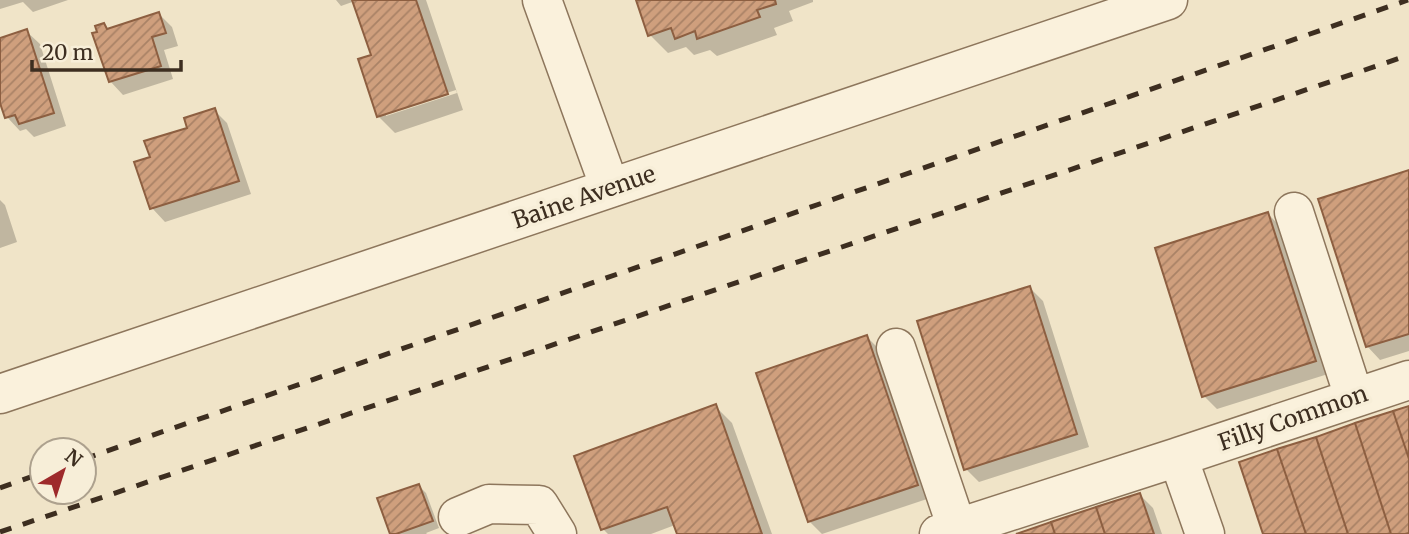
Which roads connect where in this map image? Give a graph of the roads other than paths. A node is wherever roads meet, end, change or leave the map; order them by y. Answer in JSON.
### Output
{"nodes":[{"id":1,"x":542,"y":0,"type":"edge"},
{"id":2,"x":1168,"y":0,"type":"edge"},
{"id":3,"x":610,"y":188,"type":"junction"},
{"id":4,"x":1294,"y":212,"type":"dead end"},
{"id":5,"x":896,"y":348,"type":"dead end"},
{"id":6,"x":1409,"y":380,"type":"edge"},
{"id":7,"x":0,"y":394,"type":"edge"},
{"id":8,"x":1354,"y":397,"type":"junction"},
{"id":9,"x":1178,"y":457,"type":"junction"},
{"id":10,"x":458,"y":517,"type":"dead end"},
{"id":11,"x":948,"y":531,"type":"edge"},
{"id":12,"x":557,"y":534,"type":"edge"},
{"id":13,"x":1205,"y":534,"type":"edge"}],
"edges":[{"from":1,"to":3,"type":"street"},
{"from":2,"to":3,"type":"street","name":"Baine Avenue"},
{"from":3,"to":7,"type":"street","name":"Baine Avenue"},
{"from":4,"to":8,"type":"street"},
{"from":5,"to":11,"type":"street"},
{"from":6,"to":8,"type":"street","name":"Filly Common"},
{"from":8,"to":9,"type":"street","name":"Filly Common"},
{"from":9,"to":11,"type":"street","name":"Filly Common"},
{"from":9,"to":13,"type":"street"},
{"from":10,"to":12,"type":"street"}]}
